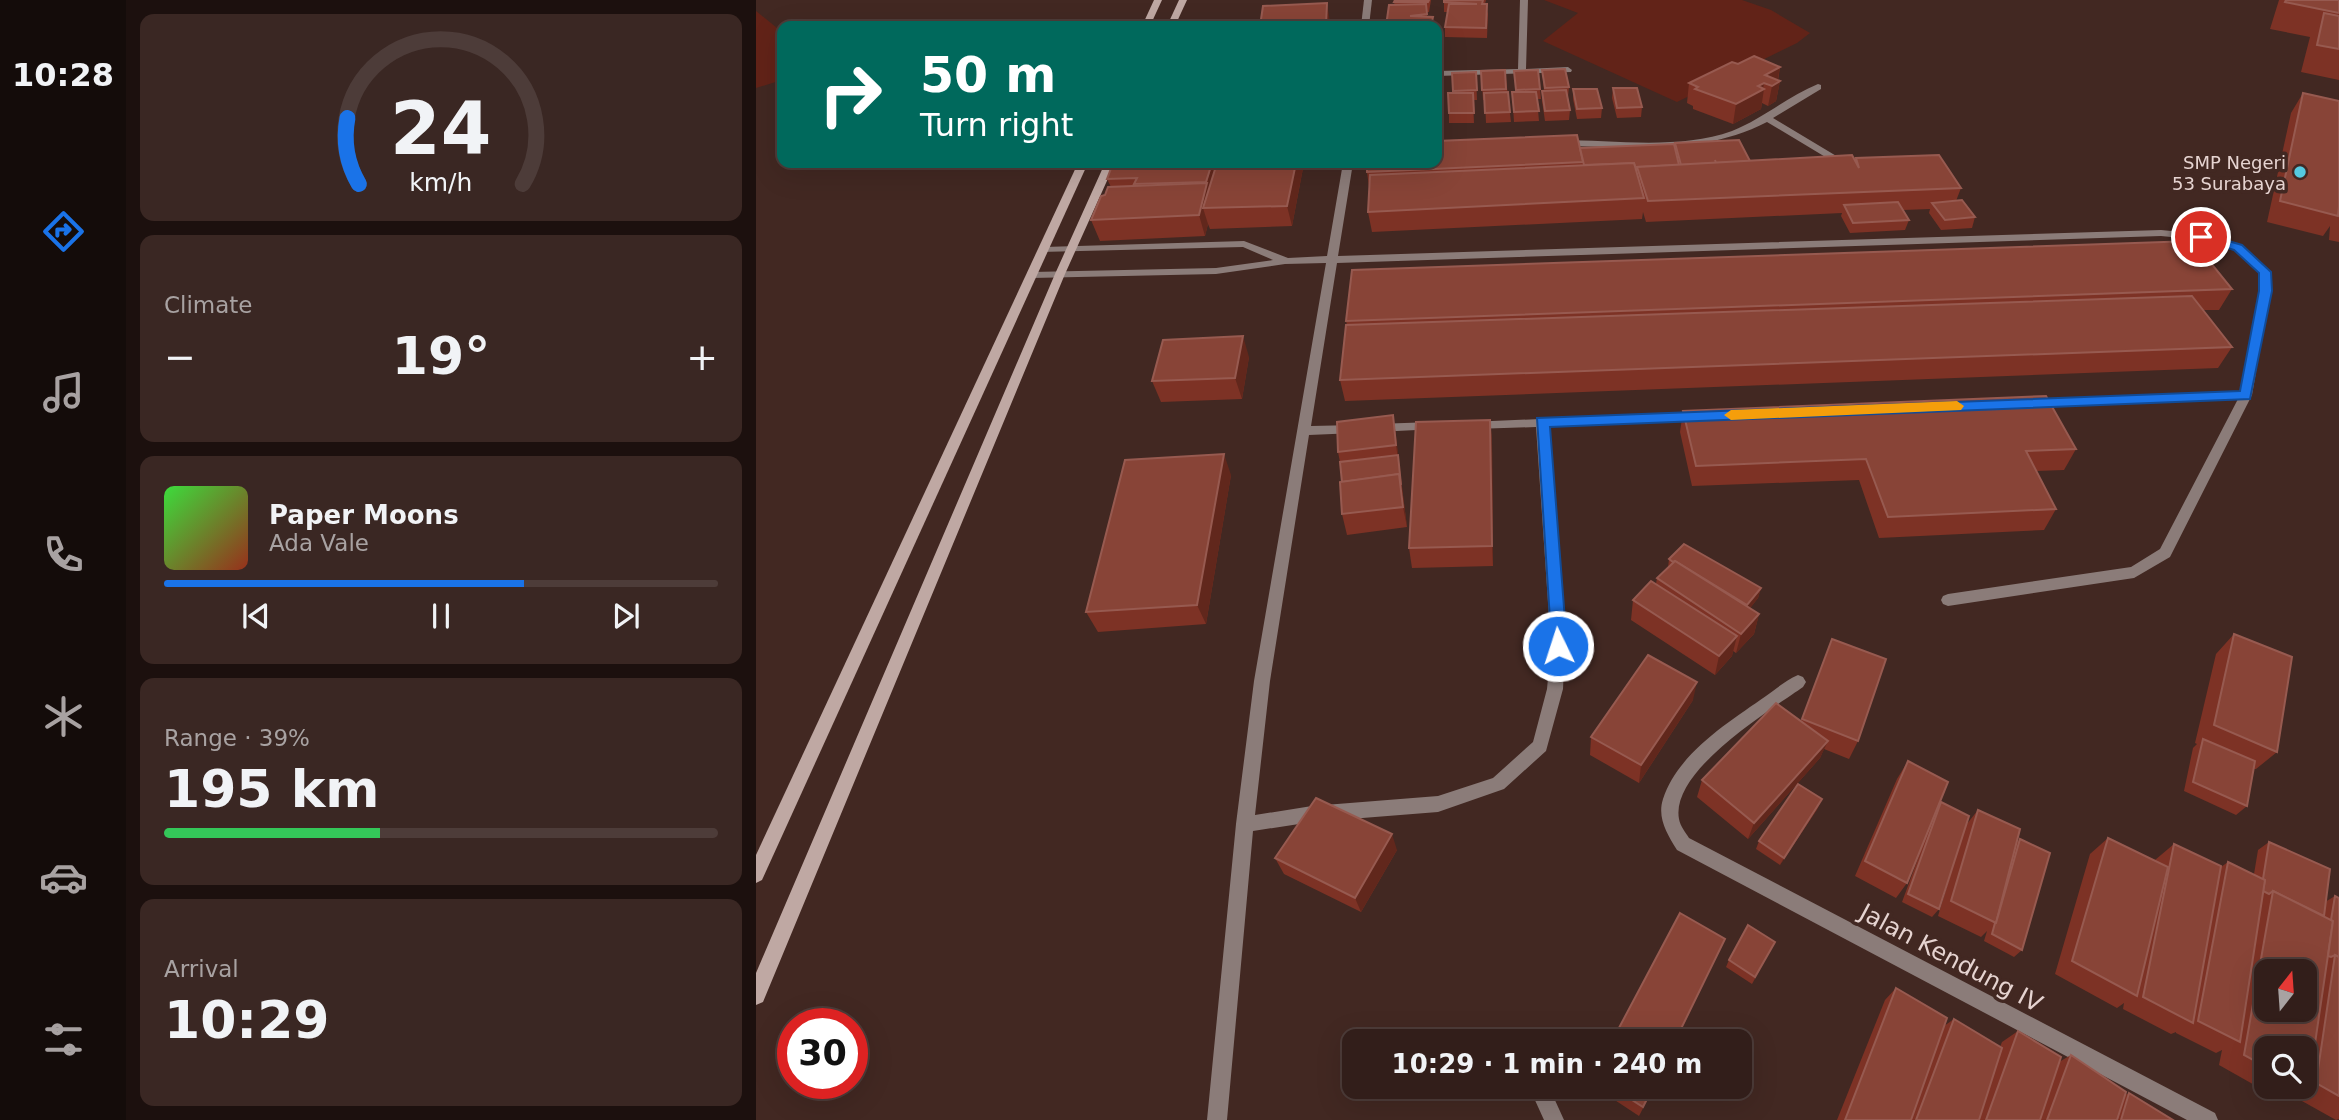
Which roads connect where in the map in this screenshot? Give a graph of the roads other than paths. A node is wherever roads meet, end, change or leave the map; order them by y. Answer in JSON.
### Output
{"nodes":[{"id":1,"x":1158,"y":0,"type":"edge"},
{"id":2,"x":1183,"y":0,"type":"edge"},
{"id":3,"x":1368,"y":0,"type":"edge"},
{"id":4,"x":1524,"y":0,"type":"edge"},
{"id":5,"x":1148,"y":21,"type":"edge"},
{"id":6,"x":1173,"y":21,"type":"edge"},
{"id":7,"x":1366,"y":21,"type":"edge"},
{"id":8,"x":1568,"y":70,"type":"edge"},
{"id":9,"x":1521,"y":71,"type":"junction"},
{"id":10,"x":1442,"y":74,"type":"edge"},
{"id":11,"x":1818,"y":87,"type":"dead end"},
{"id":12,"x":1767,"y":118,"type":"junction"},
{"id":13,"x":1547,"y":143,"type":"edge"},
{"id":14,"x":1081,"y":168,"type":"edge"},
{"id":15,"x":1108,"y":168,"type":"edge"},
{"id":16,"x":1347,"y":168,"type":"edge"},
{"id":17,"x":1855,"y":172,"type":"edge"},
{"id":18,"x":1072,"y":249,"type":"junction"},
{"id":19,"x":1044,"y":250,"type":"junction"},
{"id":20,"x":1333,"y":259,"type":"junction"},
{"id":21,"x":1285,"y":261,"type":"junction"},
{"id":22,"x":1060,"y":274,"type":"junction"},
{"id":23,"x":1032,"y":275,"type":"junction"},
{"id":24,"x":2246,"y":395,"type":"junction"},
{"id":25,"x":2025,"y":404,"type":"edge"},
{"id":26,"x":1722,"y":415,"type":"edge"},
{"id":27,"x":1542,"y":422,"type":"junction"},
{"id":28,"x":1302,"y":431,"type":"junction"},
{"id":29,"x":1948,"y":600,"type":"dead end"},
{"id":30,"x":1798,"y":682,"type":"dead end"},
{"id":31,"x":1245,"y":824,"type":"junction"},
{"id":32,"x":756,"y":874,"type":"edge"},
{"id":33,"x":756,"y":995,"type":"edge"},
{"id":34,"x":1544,"y":1099,"type":"edge"},
{"id":35,"x":1217,"y":1120,"type":"edge"},
{"id":36,"x":1554,"y":1120,"type":"edge"},
{"id":37,"x":2208,"y":1120,"type":"edge"}],
"edges":[{"from":1,"to":5,"type":"street"},
{"from":2,"to":6,"type":"street"},
{"from":3,"to":7,"type":"street"},
{"from":4,"to":9,"type":"street"},
{"from":8,"to":9,"type":"street"},
{"from":9,"to":10,"type":"street"},
{"from":11,"to":12,"type":"street"},
{"from":12,"to":13,"type":"street"},
{"from":12,"to":17,"type":"street"},
{"from":14,"to":19,"type":"street"},
{"from":15,"to":18,"type":"street"},
{"from":16,"to":20,"type":"street"},
{"from":18,"to":19,"type":"street"},
{"from":18,"to":21,"type":"street"},
{"from":18,"to":22,"type":"street"},
{"from":19,"to":23,"type":"street"},
{"from":20,"to":21,"type":"street"},
{"from":20,"to":24,"type":"street"},
{"from":20,"to":28,"type":"street"},
{"from":21,"to":22,"type":"street"},
{"from":22,"to":23,"type":"street"},
{"from":22,"to":33,"type":"street"},
{"from":23,"to":32,"type":"street"},
{"from":24,"to":25,"type":"street"},
{"from":24,"to":29,"type":"street"},
{"from":26,"to":27,"type":"street"},
{"from":27,"to":28,"type":"street"},
{"from":27,"to":31,"type":"street"},
{"from":28,"to":31,"type":"street"},
{"from":30,"to":37,"type":"street","name":"Jalan Kendung IV"},
{"from":31,"to":35,"type":"street"},
{"from":34,"to":36,"type":"street"}]}
